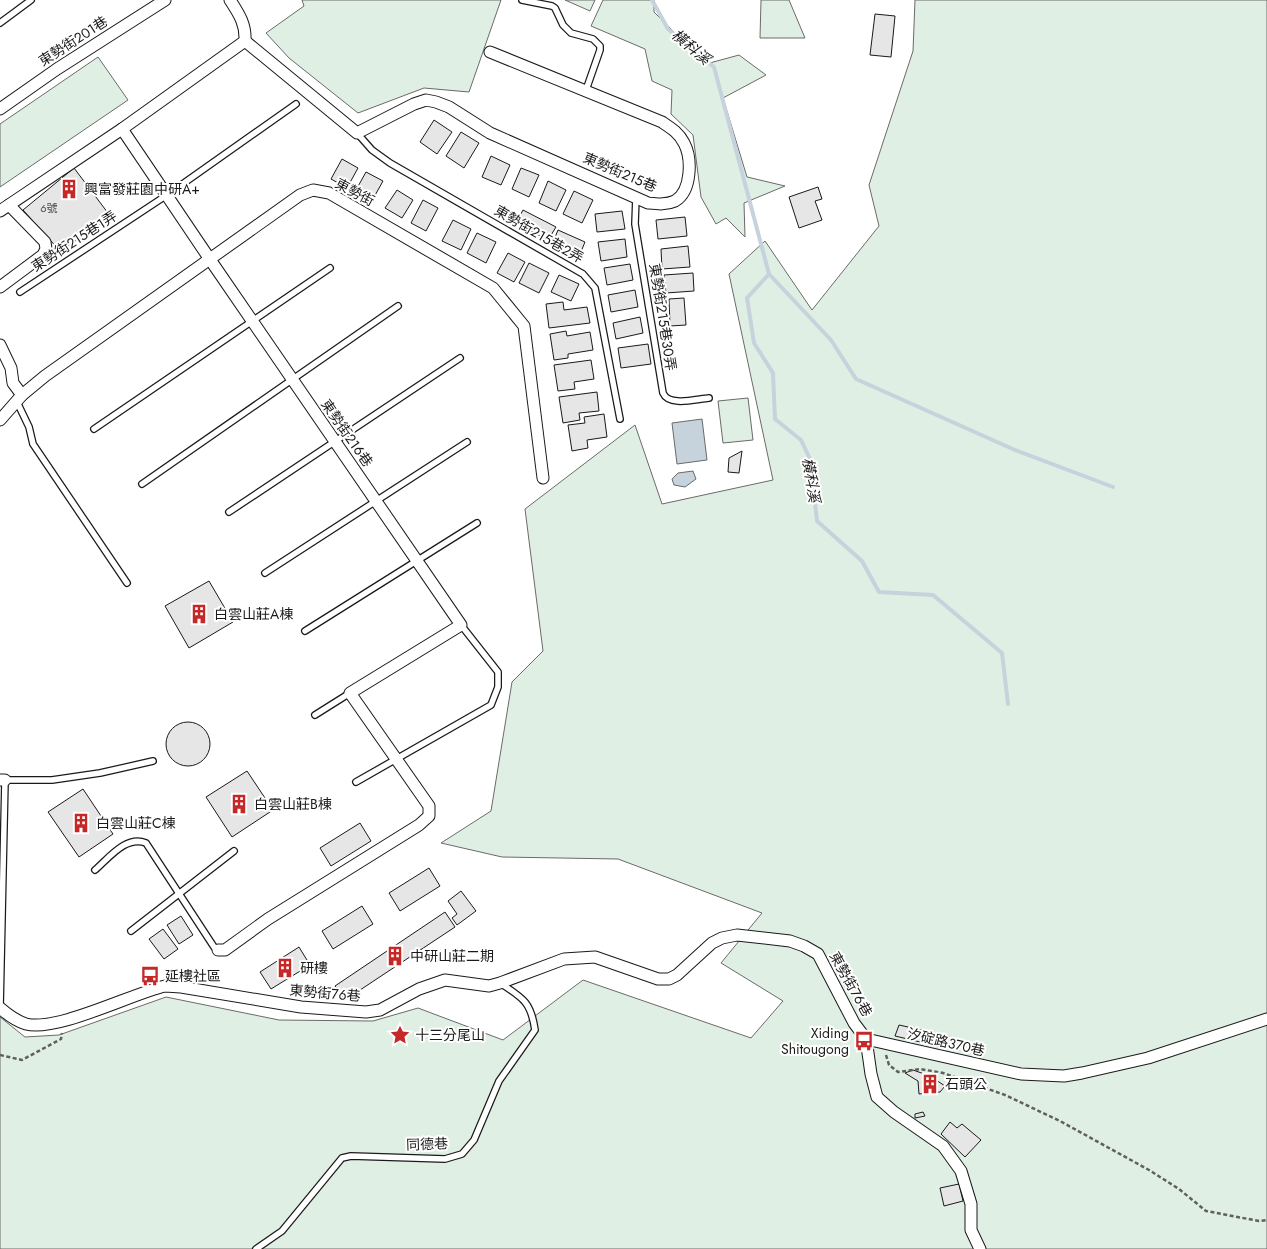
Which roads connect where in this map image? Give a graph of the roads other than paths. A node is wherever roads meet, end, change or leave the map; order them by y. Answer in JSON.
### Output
{"nodes":[{"id":1,"x":31,"y":0,"type":"edge"},
{"id":2,"x":164,"y":0,"type":"edge"},
{"id":3,"x":230,"y":0,"type":"edge"},
{"id":4,"x":522,"y":0,"type":"edge"},
{"id":5,"x":0,"y":23,"type":"edge"},
{"id":6,"x":245,"y":41,"type":"junction"},
{"id":7,"x":490,"y":52,"type":"dead end"},
{"id":8,"x":586,"y":90,"type":"junction"},
{"id":9,"x":296,"y":104,"type":"dead end"},
{"id":10,"x":0,"y":109,"type":"edge"},
{"id":11,"x":122,"y":128,"type":"junction"},
{"id":12,"x":357,"y":133,"type":"junction"},
{"id":13,"x":167,"y":195,"type":"junction"},
{"id":14,"x":636,"y":196,"type":"junction"},
{"id":15,"x":4,"y":208,"type":"edge"},
{"id":16,"x":209,"y":258,"type":"junction"},
{"id":17,"x":330,"y":268,"type":"dead end"},
{"id":18,"x":0,"y":287,"type":"edge"},
{"id":19,"x":20,"y":292,"type":"dead end"},
{"id":20,"x":398,"y":306,"type":"dead end"},
{"id":21,"x":252,"y":321,"type":"junction"},
{"id":22,"x":0,"y":345,"type":"edge"},
{"id":23,"x":460,"y":358,"type":"dead end"},
{"id":24,"x":292,"y":380,"type":"junction"},
{"id":25,"x":20,"y":398,"type":"junction"},
{"id":26,"x":709,"y":398,"type":"dead end"},
{"id":27,"x":620,"y":419,"type":"dead end"},
{"id":28,"x":0,"y":420,"type":"edge"},
{"id":29,"x":94,"y":429,"type":"dead end"},
{"id":30,"x":335,"y":441,"type":"junction"},
{"id":31,"x":467,"y":442,"type":"dead end"},
{"id":32,"x":543,"y":478,"type":"dead end"},
{"id":33,"x":142,"y":484,"type":"dead end"},
{"id":34,"x":376,"y":501,"type":"junction"},
{"id":35,"x":229,"y":512,"type":"dead end"},
{"id":36,"x":476,"y":524,"type":"dead end"},
{"id":37,"x":417,"y":561,"type":"junction"},
{"id":38,"x":265,"y":572,"type":"dead end"},
{"id":39,"x":127,"y":583,"type":"dead end"},
{"id":40,"x":461,"y":625,"type":"junction"},
{"id":41,"x":305,"y":631,"type":"dead end"},
{"id":42,"x":350,"y":694,"type":"junction"},
{"id":43,"x":315,"y":715,"type":"dead end"},
{"id":44,"x":396,"y":758,"type":"junction"},
{"id":45,"x":153,"y":761,"type":"dead end"},
{"id":46,"x":2,"y":780,"type":"edge"},
{"id":47,"x":356,"y":782,"type":"dead end"},
{"id":48,"x":234,"y":851,"type":"dead end"},
{"id":49,"x":95,"y":870,"type":"dead end"},
{"id":50,"x":180,"y":893,"type":"junction"},
{"id":51,"x":131,"y":931,"type":"dead end"},
{"id":52,"x":218,"y":950,"type":"joint"},
{"id":53,"x":500,"y":984,"type":"junction"},
{"id":54,"x":0,"y":1008,"type":"edge"},
{"id":55,"x":1267,"y":1019,"type":"edge"},
{"id":56,"x":866,"y":1038,"type":"junction"},
{"id":57,"x":256,"y":1249,"type":"edge"},
{"id":58,"x":980,"y":1249,"type":"edge"}],
"edges":[{"from":1,"to":5,"type":"lane"},
{"from":2,"to":10,"type":"street","name":"東勢街201巷"},
{"from":3,"to":6,"type":"street"},
{"from":4,"to":8,"type":"lane"},
{"from":6,"to":11,"type":"street"},
{"from":6,"to":12,"type":"street"},
{"from":7,"to":8,"type":"street","name":"東勢街215巷"},
{"from":8,"to":14,"type":"street","name":"東勢街215巷"},
{"from":9,"to":13,"type":"lane","name":"東勢街215巷1弄"},
{"from":11,"to":13,"type":"street"},
{"from":11,"to":15,"type":"street"},
{"from":12,"to":14,"type":"street","name":"東勢街215巷"},
{"from":12,"to":27,"type":"lane","name":"東勢街215巷2弄"},
{"from":13,"to":16,"type":"street"},
{"from":13,"to":19,"type":"lane","name":"東勢街215巷1弄"},
{"from":14,"to":26,"type":"lane","name":"東勢街215巷30弄"},
{"from":15,"to":18,"type":"street"},
{"from":16,"to":21,"type":"street","name":"東勢街216巷"},
{"from":16,"to":25,"type":"street","name":"東勢街"},
{"from":16,"to":32,"type":"street","name":"東勢街"},
{"from":17,"to":21,"type":"lane"},
{"from":20,"to":24,"type":"lane"},
{"from":21,"to":24,"type":"street","name":"東勢街216巷"},
{"from":21,"to":29,"type":"lane"},
{"from":22,"to":25,"type":"street"},
{"from":23,"to":30,"type":"lane"},
{"from":24,"to":30,"type":"street","name":"東勢街216巷"},
{"from":24,"to":33,"type":"lane"},
{"from":25,"to":28,"type":"street","name":"東勢街"},
{"from":25,"to":39,"type":"lane"},
{"from":30,"to":34,"type":"street","name":"東勢街216巷"},
{"from":30,"to":35,"type":"lane"},
{"from":31,"to":34,"type":"lane"},
{"from":34,"to":37,"type":"street","name":"東勢街216巷"},
{"from":34,"to":38,"type":"lane"},
{"from":36,"to":37,"type":"lane"},
{"from":37,"to":40,"type":"street","name":"東勢街216巷"},
{"from":37,"to":41,"type":"lane"},
{"from":40,"to":42,"type":"street"},
{"from":40,"to":44,"type":"lane"},
{"from":42,"to":43,"type":"lane"},
{"from":42,"to":44,"type":"street"},
{"from":44,"to":47,"type":"lane"},
{"from":44,"to":52,"type":"street"},
{"from":45,"to":46,"type":"lane","name":"東勢街76巷"},
{"from":46,"to":54,"type":"lane","name":"東勢街76巷"},
{"from":48,"to":50,"type":"lane"},
{"from":49,"to":50,"type":"lane"},
{"from":50,"to":51,"type":"lane"},
{"from":50,"to":52,"type":"lane"},
{"from":53,"to":54,"type":"street","name":"東勢街76巷"},
{"from":53,"to":56,"type":"street","name":"東勢街76巷"},
{"from":53,"to":57,"type":"lane","name":"同德巷"},
{"from":55,"to":56,"type":"street","name":"汐碇路370巷"},
{"from":56,"to":58,"type":"street"}]}
